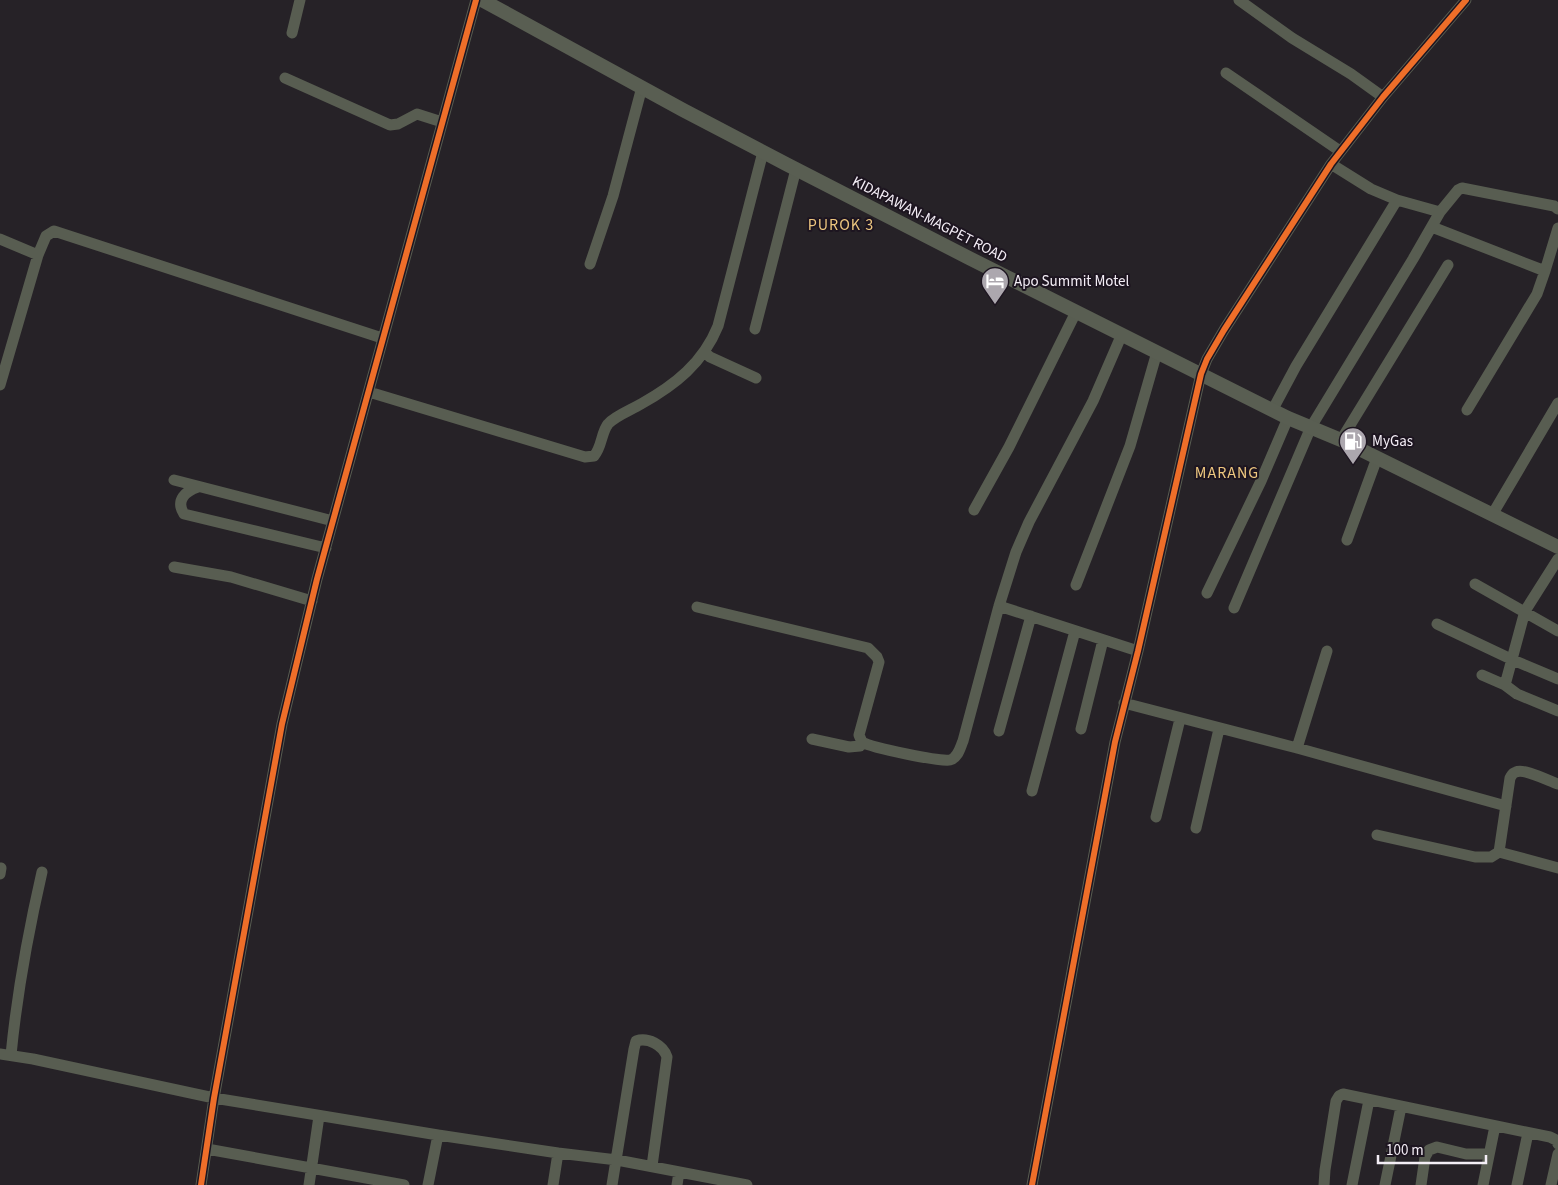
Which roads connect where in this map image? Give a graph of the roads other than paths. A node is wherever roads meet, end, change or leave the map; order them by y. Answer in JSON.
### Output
{"nodes":[{"id":1,"x":300,"y":0,"type":"edge"},
{"id":2,"x":476,"y":0,"type":"edge"},
{"id":3,"x":482,"y":0,"type":"edge"},
{"id":4,"x":1239,"y":0,"type":"edge"},
{"id":5,"x":1466,"y":0,"type":"edge"},
{"id":6,"x":292,"y":32,"type":"dead end"},
{"id":7,"x":1226,"y":73,"type":"dead end"},
{"id":8,"x":285,"y":78,"type":"dead end"},
{"id":9,"x":642,"y":87,"type":"junction"},
{"id":10,"x":1382,"y":97,"type":"junction"},
{"id":11,"x":442,"y":122,"type":"junction"},
{"id":12,"x":763,"y":152,"type":"junction"},
{"id":13,"x":1340,"y":152,"type":"junction"},
{"id":14,"x":1331,"y":164,"type":"junction"},
{"id":15,"x":796,"y":169,"type":"junction"},
{"id":16,"x":1397,"y":200,"type":"junction"},
{"id":17,"x":1558,"y":209,"type":"edge"},
{"id":18,"x":1440,"y":212,"type":"junction"},
{"id":19,"x":1432,"y":227,"type":"junction"},
{"id":20,"x":1558,"y":228,"type":"edge"},
{"id":21,"x":0,"y":239,"type":"edge"},
{"id":22,"x":38,"y":255,"type":"junction"},
{"id":23,"x":590,"y":264,"type":"dead end"},
{"id":24,"x":1448,"y":265,"type":"dead end"},
{"id":25,"x":1545,"y":271,"type":"junction"},
{"id":26,"x":1076,"y":312,"type":"junction"},
{"id":27,"x":754,"y":329,"type":"dead end"},
{"id":28,"x":1122,"y":334,"type":"junction"},
{"id":29,"x":382,"y":338,"type":"junction"},
{"id":30,"x":704,"y":352,"type":"junction"},
{"id":31,"x":1157,"y":352,"type":"junction"},
{"id":32,"x":1201,"y":374,"type":"junction"},
{"id":33,"x":756,"y":378,"type":"dead end"},
{"id":34,"x":0,"y":385,"type":"edge"},
{"id":35,"x":369,"y":392,"type":"junction"},
{"id":36,"x":1558,"y":403,"type":"edge"},
{"id":37,"x":1273,"y":409,"type":"junction"},
{"id":38,"x":1467,"y":410,"type":"dead end"},
{"id":39,"x":1288,"y":418,"type":"junction"},
{"id":40,"x":1310,"y":427,"type":"junction"},
{"id":41,"x":1341,"y":440,"type":"junction"},
{"id":42,"x":1376,"y":458,"type":"junction"},
{"id":43,"x":174,"y":480,"type":"dead end"},
{"id":44,"x":198,"y":486,"type":"junction"},
{"id":45,"x":974,"y":510,"type":"dead end"},
{"id":46,"x":1492,"y":516,"type":"junction"},
{"id":47,"x":333,"y":521,"type":"junction"},
{"id":48,"x":1347,"y":540,"type":"dead end"},
{"id":49,"x":1558,"y":547,"type":"edge"},
{"id":50,"x":326,"y":548,"type":"junction"},
{"id":51,"x":1558,"y":559,"type":"edge"},
{"id":52,"x":174,"y":567,"type":"dead end"},
{"id":53,"x":1475,"y":584,"type":"dead end"},
{"id":54,"x":1076,"y":586,"type":"dead end"},
{"id":55,"x":1207,"y":592,"type":"dead end"},
{"id":56,"x":312,"y":601,"type":"junction"},
{"id":57,"x":999,"y":606,"type":"junction"},
{"id":58,"x":697,"y":607,"type":"dead end"},
{"id":59,"x":1234,"y":608,"type":"dead end"},
{"id":60,"x":1525,"y":611,"type":"junction"},
{"id":61,"x":1031,"y":616,"type":"junction"},
{"id":62,"x":1437,"y":624,"type":"dead end"},
{"id":63,"x":1075,"y":631,"type":"junction"},
{"id":64,"x":1558,"y":631,"type":"edge"},
{"id":65,"x":1104,"y":640,"type":"junction"},
{"id":66,"x":1138,"y":651,"type":"junction"},
{"id":67,"x":1327,"y":651,"type":"dead end"},
{"id":68,"x":1513,"y":660,"type":"junction"},
{"id":69,"x":1482,"y":675,"type":"dead end"},
{"id":70,"x":1558,"y":679,"type":"edge"},
{"id":71,"x":1505,"y":685,"type":"junction"},
{"id":72,"x":1124,"y":703,"type":"junction"},
{"id":73,"x":1558,"y":711,"type":"edge"},
{"id":74,"x":1180,"y":719,"type":"junction"},
{"id":75,"x":1081,"y":729,"type":"dead end"},
{"id":76,"x":1219,"y":729,"type":"junction"},
{"id":77,"x":998,"y":731,"type":"dead end"},
{"id":78,"x":812,"y":739,"type":"dead end"},
{"id":79,"x":862,"y":742,"type":"junction"},
{"id":80,"x":1297,"y":748,"type":"junction"},
{"id":81,"x":1558,"y":784,"type":"edge"},
{"id":82,"x":1032,"y":791,"type":"dead end"},
{"id":83,"x":1506,"y":806,"type":"junction"},
{"id":84,"x":1156,"y":817,"type":"dead end"},
{"id":85,"x":1196,"y":828,"type":"dead end"},
{"id":86,"x":1377,"y":835,"type":"dead end"},
{"id":87,"x":1499,"y":852,"type":"junction"},
{"id":88,"x":1558,"y":868,"type":"edge"},
{"id":89,"x":42,"y":872,"type":"dead end"},
{"id":90,"x":5,"y":1055,"type":"edge"},
{"id":91,"x":214,"y":1098,"type":"junction"},
{"id":92,"x":1369,"y":1100,"type":"junction"},
{"id":93,"x":1401,"y":1106,"type":"junction"},
{"id":94,"x":318,"y":1116,"type":"junction"},
{"id":95,"x":1495,"y":1126,"type":"junction"},
{"id":96,"x":1528,"y":1133,"type":"junction"},
{"id":97,"x":438,"y":1135,"type":"junction"},
{"id":98,"x":1558,"y":1144,"type":"edge"},
{"id":99,"x":207,"y":1149,"type":"junction"},
{"id":100,"x":558,"y":1154,"type":"junction"},
{"id":101,"x":1489,"y":1154,"type":"junction"},
{"id":102,"x":1558,"y":1154,"type":"edge"},
{"id":103,"x":617,"y":1160,"type":"junction"},
{"id":104,"x":652,"y":1166,"type":"junction"},
{"id":105,"x":311,"y":1168,"type":"junction"},
{"id":106,"x":679,"y":1172,"type":"junction"},
{"id":107,"x":726,"y":1183,"type":"edge"},
{"id":108,"x":201,"y":1185,"type":"edge"},
{"id":109,"x":308,"y":1185,"type":"edge"},
{"id":110,"x":404,"y":1185,"type":"edge"},
{"id":111,"x":428,"y":1185,"type":"edge"},
{"id":112,"x":553,"y":1185,"type":"edge"},
{"id":113,"x":612,"y":1185,"type":"edge"},
{"id":114,"x":677,"y":1185,"type":"edge"},
{"id":115,"x":747,"y":1185,"type":"edge"},
{"id":116,"x":1032,"y":1185,"type":"edge"},
{"id":117,"x":1324,"y":1185,"type":"edge"},
{"id":118,"x":1352,"y":1185,"type":"edge"},
{"id":119,"x":1386,"y":1185,"type":"edge"},
{"id":120,"x":1421,"y":1185,"type":"edge"},
{"id":121,"x":1483,"y":1185,"type":"edge"},
{"id":122,"x":1517,"y":1185,"type":"edge"},
{"id":123,"x":1552,"y":1185,"type":"edge"}],
"edges":[{"from":1,"to":6,"type":"street"},
{"from":2,"to":11,"type":"street"},
{"from":3,"to":9,"type":"main road","name":"KIDAPAWAN-MAGPET ROAD"},
{"from":4,"to":10,"type":"street"},
{"from":5,"to":10,"type":"street"},
{"from":7,"to":13,"type":"street"},
{"from":8,"to":11,"type":"street"},
{"from":9,"to":12,"type":"main road","name":"KIDAPAWAN-MAGPET ROAD"},
{"from":9,"to":23,"type":"street"},
{"from":10,"to":13,"type":"street"},
{"from":11,"to":29,"type":"street"},
{"from":12,"to":15,"type":"main road","name":"KIDAPAWAN-MAGPET ROAD"},
{"from":12,"to":30,"type":"street"},
{"from":13,"to":14,"type":"street"},
{"from":14,"to":16,"type":"street"},
{"from":14,"to":32,"type":"street"},
{"from":15,"to":26,"type":"main road","name":"KIDAPAWAN-MAGPET ROAD"},
{"from":15,"to":27,"type":"street"},
{"from":16,"to":18,"type":"street"},
{"from":16,"to":37,"type":"street"},
{"from":17,"to":18,"type":"street"},
{"from":18,"to":19,"type":"street"},
{"from":19,"to":25,"type":"street"},
{"from":19,"to":40,"type":"street"},
{"from":20,"to":25,"type":"street"},
{"from":21,"to":22,"type":"street"},
{"from":22,"to":29,"type":"street"},
{"from":22,"to":34,"type":"street"},
{"from":24,"to":41,"type":"street"},
{"from":25,"to":38,"type":"street"},
{"from":26,"to":28,"type":"main road","name":"KIDAPAWAN-MAGPET ROAD"},
{"from":26,"to":45,"type":"street"},
{"from":28,"to":31,"type":"main road","name":"KIDAPAWAN-MAGPET ROAD"},
{"from":28,"to":57,"type":"street"},
{"from":29,"to":35,"type":"street"},
{"from":30,"to":33,"type":"street"},
{"from":30,"to":35,"type":"street"},
{"from":31,"to":32,"type":"main road","name":"KIDAPAWAN-MAGPET ROAD"},
{"from":31,"to":54,"type":"street"},
{"from":32,"to":37,"type":"main road","name":"KIDAPAWAN-MAGPET ROAD"},
{"from":32,"to":66,"type":"street"},
{"from":35,"to":47,"type":"street"},
{"from":36,"to":46,"type":"street"},
{"from":37,"to":39,"type":"main road","name":"KIDAPAWAN-MAGPET ROAD"},
{"from":39,"to":40,"type":"main road","name":"KIDAPAWAN-MAGPET ROAD"},
{"from":39,"to":55,"type":"street"},
{"from":40,"to":41,"type":"main road","name":"KIDAPAWAN-MAGPET ROAD"},
{"from":40,"to":59,"type":"street"},
{"from":41,"to":42,"type":"main road","name":"KIDAPAWAN-MAGPET ROAD"},
{"from":42,"to":46,"type":"main road","name":"KIDAPAWAN-MAGPET ROAD"},
{"from":42,"to":48,"type":"street"},
{"from":43,"to":44,"type":"street"},
{"from":44,"to":47,"type":"street"},
{"from":44,"to":50,"type":"street"},
{"from":46,"to":49,"type":"main road","name":"KIDAPAWAN-MAGPET ROAD"},
{"from":47,"to":50,"type":"street"},
{"from":50,"to":56,"type":"street"},
{"from":51,"to":60,"type":"street"},
{"from":52,"to":56,"type":"street"},
{"from":53,"to":60,"type":"street"},
{"from":56,"to":91,"type":"street"},
{"from":57,"to":61,"type":"street"},
{"from":57,"to":79,"type":"street"},
{"from":58,"to":79,"type":"street"},
{"from":60,"to":64,"type":"street"},
{"from":60,"to":68,"type":"street"},
{"from":61,"to":63,"type":"street"},
{"from":61,"to":77,"type":"street"},
{"from":62,"to":68,"type":"street"},
{"from":63,"to":65,"type":"street"},
{"from":63,"to":82,"type":"street"},
{"from":65,"to":66,"type":"street"},
{"from":65,"to":75,"type":"street"},
{"from":66,"to":72,"type":"street"},
{"from":67,"to":80,"type":"street"},
{"from":68,"to":70,"type":"street"},
{"from":68,"to":71,"type":"street"},
{"from":69,"to":71,"type":"street"},
{"from":71,"to":73,"type":"street"},
{"from":72,"to":74,"type":"street"},
{"from":72,"to":116,"type":"street"},
{"from":74,"to":76,"type":"street"},
{"from":74,"to":84,"type":"street"},
{"from":76,"to":80,"type":"street"},
{"from":76,"to":85,"type":"street"},
{"from":78,"to":79,"type":"street"},
{"from":80,"to":83,"type":"street"},
{"from":81,"to":83,"type":"street"},
{"from":83,"to":87,"type":"street"},
{"from":86,"to":87,"type":"street"},
{"from":87,"to":88,"type":"street"},
{"from":89,"to":90,"type":"street"},
{"from":90,"to":91,"type":"street"},
{"from":91,"to":94,"type":"street"},
{"from":91,"to":99,"type":"street"},
{"from":92,"to":93,"type":"street"},
{"from":92,"to":117,"type":"street"},
{"from":92,"to":118,"type":"street"},
{"from":93,"to":95,"type":"street"},
{"from":93,"to":119,"type":"street"},
{"from":94,"to":97,"type":"street"},
{"from":94,"to":105,"type":"street"},
{"from":95,"to":96,"type":"street"},
{"from":95,"to":101,"type":"street"},
{"from":96,"to":98,"type":"street"},
{"from":96,"to":122,"type":"street"},
{"from":97,"to":100,"type":"street"},
{"from":97,"to":111,"type":"street"},
{"from":99,"to":105,"type":"street"},
{"from":99,"to":108,"type":"street"},
{"from":100,"to":103,"type":"street"},
{"from":100,"to":112,"type":"street"},
{"from":101,"to":120,"type":"street"},
{"from":101,"to":121,"type":"street"},
{"from":102,"to":123,"type":"street"},
{"from":103,"to":104,"type":"street"},
{"from":103,"to":104,"type":"street"},
{"from":103,"to":113,"type":"street"},
{"from":104,"to":106,"type":"street"},
{"from":105,"to":109,"type":"street"},
{"from":105,"to":110,"type":"street"},
{"from":106,"to":107,"type":"street"},
{"from":106,"to":114,"type":"street"},
{"from":107,"to":115,"type":"street"}]}
